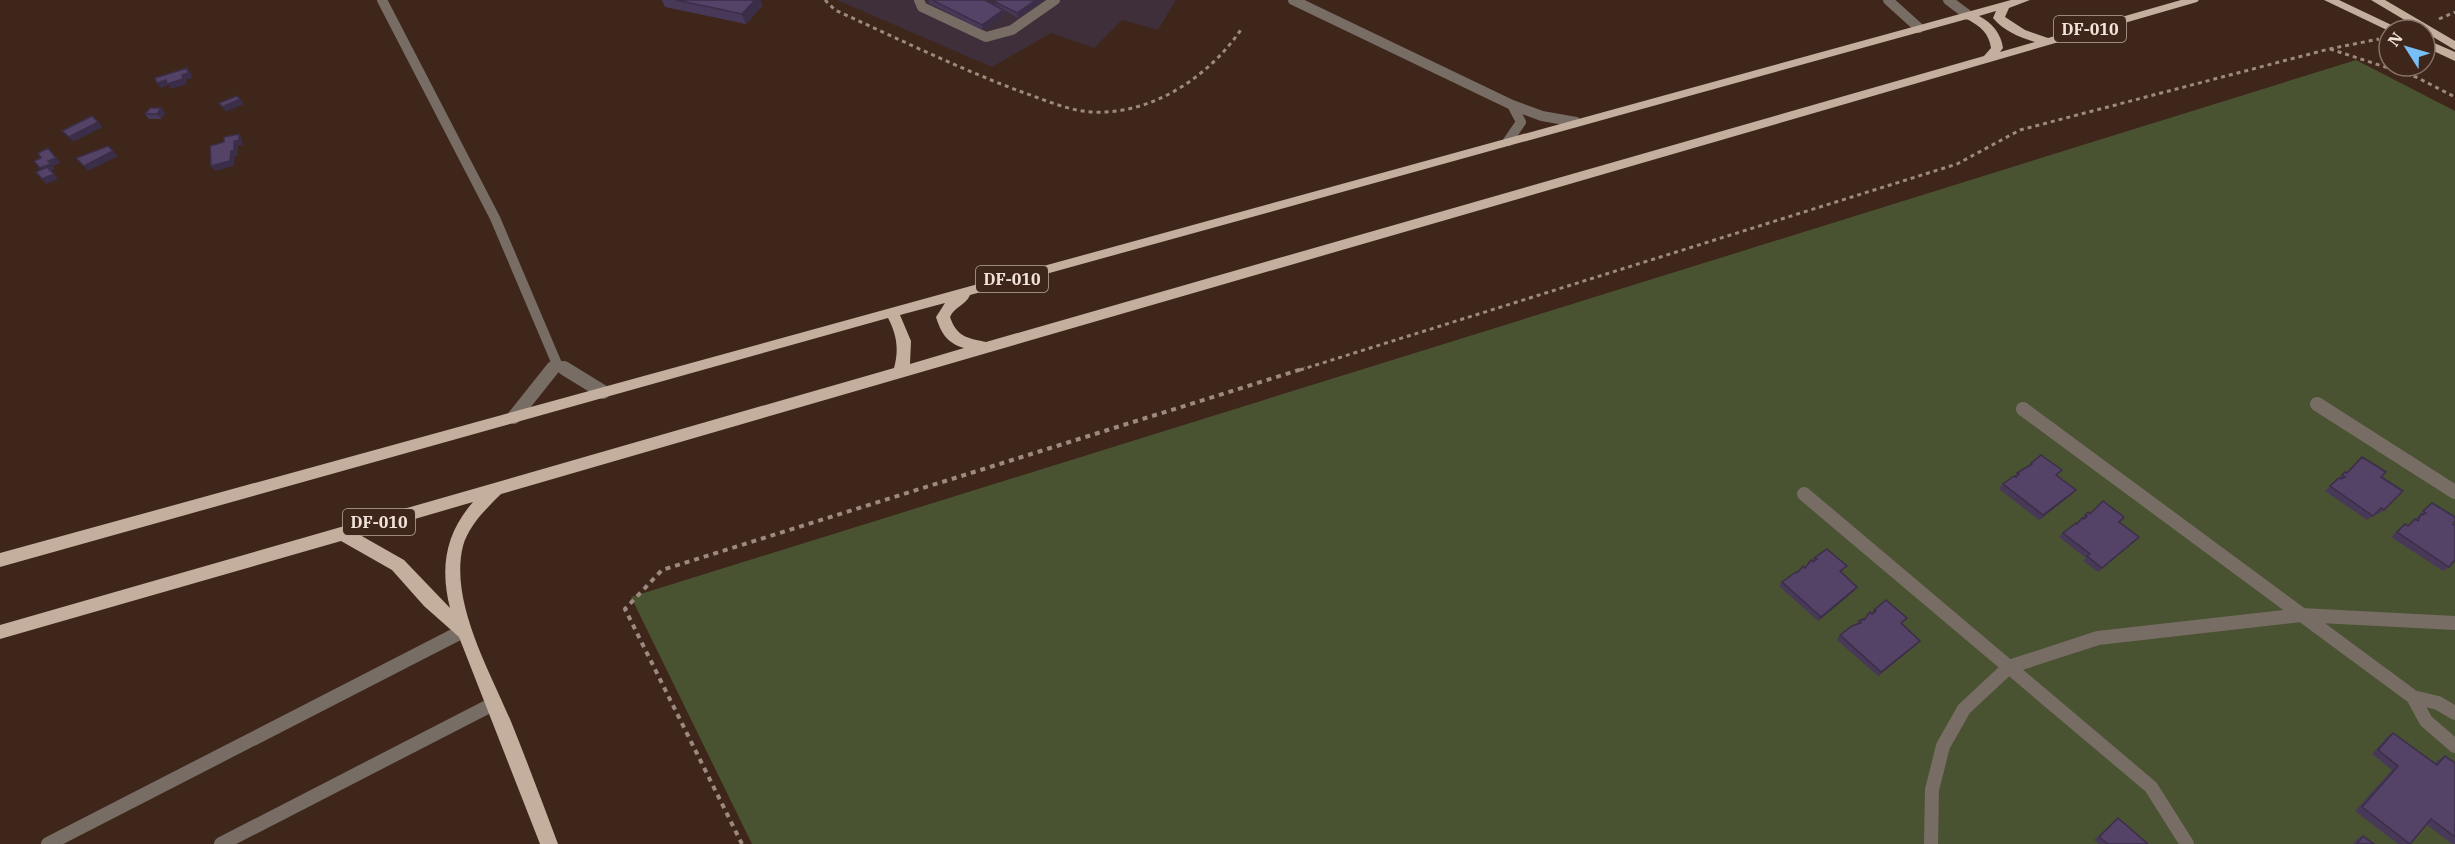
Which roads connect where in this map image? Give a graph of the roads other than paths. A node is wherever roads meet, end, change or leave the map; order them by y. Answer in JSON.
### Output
{"nodes":[{"id":1,"x":382,"y":0,"type":"edge"},
{"id":2,"x":919,"y":0,"type":"edge"},
{"id":3,"x":1055,"y":0,"type":"edge"},
{"id":4,"x":1293,"y":0,"type":"edge"},
{"id":5,"x":1888,"y":0,"type":"edge"},
{"id":6,"x":1948,"y":0,"type":"edge"},
{"id":7,"x":2024,"y":0,"type":"edge"},
{"id":8,"x":2193,"y":0,"type":"edge"},
{"id":9,"x":2330,"y":0,"type":"edge"},
{"id":10,"x":2377,"y":0,"type":"edge"},
{"id":11,"x":2004,"y":6,"type":"junction"},
{"id":12,"x":1968,"y":15,"type":"junction"},
{"id":13,"x":2377,"y":21,"type":"edge"},
{"id":14,"x":1919,"y":28,"type":"junction"},
{"id":15,"x":2045,"y":41,"type":"junction"},
{"id":16,"x":2455,"y":46,"type":"edge"},
{"id":17,"x":2437,"y":49,"type":"edge"},
{"id":18,"x":2455,"y":57,"type":"edge"},
{"id":19,"x":1988,"y":59,"type":"junction"},
{"id":20,"x":1512,"y":105,"type":"junction"},
{"id":21,"x":1576,"y":122,"type":"junction"},
{"id":22,"x":1508,"y":141,"type":"junction"},
{"id":23,"x":970,"y":291,"type":"junction"},
{"id":24,"x":892,"y":314,"type":"junction"},
{"id":25,"x":988,"y":347,"type":"junction"},
{"id":26,"x":557,"y":364,"type":"junction"},
{"id":27,"x":901,"y":372,"type":"junction"},
{"id":28,"x":603,"y":392,"type":"junction"},
{"id":29,"x":2317,"y":404,"type":"dead end"},
{"id":30,"x":2023,"y":409,"type":"dead end"},
{"id":31,"x":514,"y":417,"type":"junction"},
{"id":32,"x":497,"y":488,"type":"junction"},
{"id":33,"x":2455,"y":492,"type":"edge"},
{"id":34,"x":1803,"y":494,"type":"dead end"},
{"id":35,"x":342,"y":533,"type":"junction"},
{"id":36,"x":0,"y":560,"type":"edge"},
{"id":37,"x":2301,"y":615,"type":"junction"},
{"id":38,"x":2455,"y":623,"type":"edge"},
{"id":39,"x":463,"y":631,"type":"junction"},
{"id":40,"x":0,"y":632,"type":"edge"},
{"id":41,"x":2009,"y":667,"type":"junction"},
{"id":42,"x":2413,"y":697,"type":"junction"},
{"id":43,"x":495,"y":703,"type":"junction"},
{"id":44,"x":2455,"y":712,"type":"edge"},
{"id":45,"x":2455,"y":746,"type":"edge"},
{"id":46,"x":48,"y":844,"type":"edge"},
{"id":47,"x":221,"y":844,"type":"edge"},
{"id":48,"x":549,"y":844,"type":"edge"},
{"id":49,"x":1931,"y":844,"type":"edge"},
{"id":50,"x":2187,"y":844,"type":"edge"}],
"edges":[{"from":1,"to":26,"type":"street"},
{"from":2,"to":3,"type":"street"},
{"from":4,"to":20,"type":"street"},
{"from":5,"to":14,"type":"street"},
{"from":6,"to":12,"type":"street"},
{"from":7,"to":11,"type":"main road","number":"DF-010"},
{"from":8,"to":15,"type":"main road","number":"DF-010"},
{"from":9,"to":13,"type":"main road"},
{"from":10,"to":16,"type":"main road"},
{"from":11,"to":12,"type":"main road","number":"DF-010"},
{"from":11,"to":15,"type":"main road"},
{"from":12,"to":14,"type":"main road","number":"DF-010"},
{"from":12,"to":19,"type":"main road"},
{"from":14,"to":21,"type":"main road","number":"DF-010"},
{"from":15,"to":19,"type":"main road","number":"DF-010"},
{"from":17,"to":18,"type":"main road"},
{"from":19,"to":25,"type":"main road","number":"DF-010"},
{"from":20,"to":21,"type":"street"},
{"from":20,"to":22,"type":"street"},
{"from":21,"to":22,"type":"main road","number":"DF-010"},
{"from":22,"to":23,"type":"main road","number":"DF-010"},
{"from":23,"to":24,"type":"main road","number":"DF-010"},
{"from":23,"to":25,"type":"main road"},
{"from":24,"to":27,"type":"main road"},
{"from":24,"to":28,"type":"main road","number":"DF-010"},
{"from":25,"to":27,"type":"main road","number":"DF-010"},
{"from":26,"to":28,"type":"street"},
{"from":26,"to":31,"type":"street"},
{"from":27,"to":32,"type":"main road","number":"DF-010"},
{"from":28,"to":31,"type":"main road","number":"DF-010"},
{"from":29,"to":33,"type":"street"},
{"from":30,"to":37,"type":"street"},
{"from":31,"to":36,"type":"main road","number":"DF-010"},
{"from":32,"to":35,"type":"main road","number":"DF-010"},
{"from":32,"to":39,"type":"main road"},
{"from":34,"to":41,"type":"street"},
{"from":35,"to":39,"type":"main road"},
{"from":35,"to":40,"type":"main road","number":"DF-010"},
{"from":37,"to":38,"type":"street"},
{"from":37,"to":41,"type":"street"},
{"from":37,"to":42,"type":"street"},
{"from":39,"to":43,"type":"main road"},
{"from":39,"to":46,"type":"street"},
{"from":41,"to":49,"type":"street"},
{"from":41,"to":50,"type":"street"},
{"from":42,"to":44,"type":"street"},
{"from":42,"to":45,"type":"street"},
{"from":43,"to":47,"type":"street"},
{"from":43,"to":48,"type":"main road"}]}
